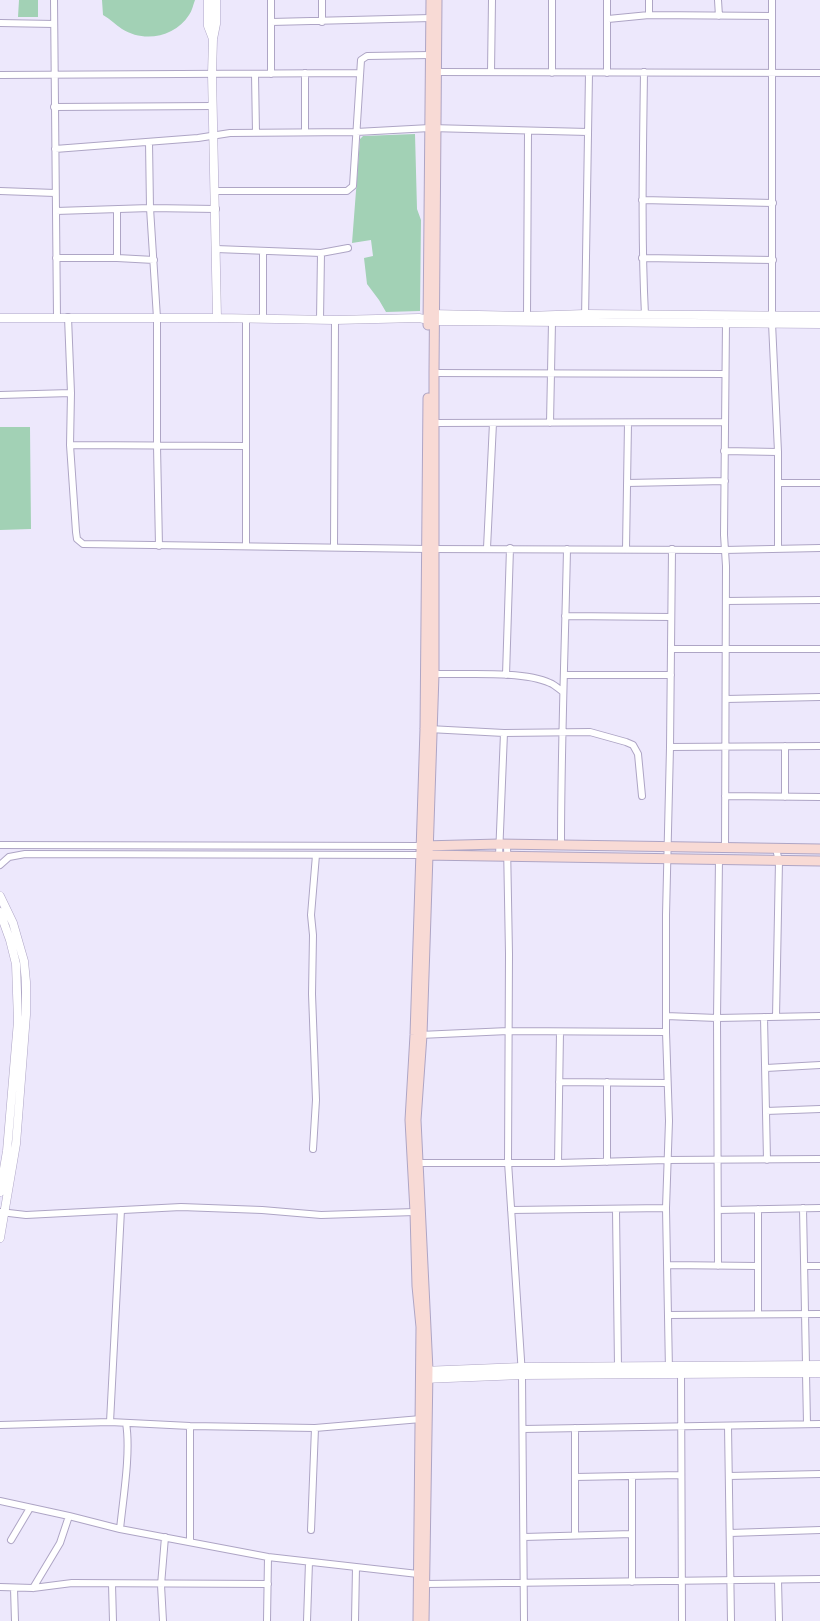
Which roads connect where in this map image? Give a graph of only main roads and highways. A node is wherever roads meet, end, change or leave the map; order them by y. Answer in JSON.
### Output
{"nodes":[{"id":1,"x":431,"y":0,"type":"edge"},
{"id":2,"x":437,"y":0,"type":"edge"},
{"id":3,"x":433,"y":129,"type":"junction"},
{"id":4,"x":429,"y":317,"type":"junction"},
{"id":5,"x":431,"y":549,"type":"junction"},
{"id":6,"x":820,"y":849,"type":"edge"},
{"id":7,"x":424,"y":851,"type":"junction"},
{"id":8,"x":820,"y":861,"type":"edge"},
{"id":9,"x":418,"y":1035,"type":"junction"},
{"id":10,"x":425,"y":1374,"type":"junction"},
{"id":11,"x":418,"y":1621,"type":"edge"},
{"id":12,"x":424,"y":1621,"type":"edge"}],
"edges":[{"from":1,"to":3,"type":"main road"},
{"from":2,"to":3,"type":"main road"},
{"from":3,"to":4,"type":"main road"},
{"from":4,"to":5,"type":"main road"},
{"from":4,"to":5,"type":"main road"},
{"from":5,"to":7,"type":"main road"},
{"from":6,"to":7,"type":"main road"},
{"from":7,"to":8,"type":"main road"},
{"from":7,"to":9,"type":"main road"},
{"from":9,"to":10,"type":"main road"},
{"from":9,"to":10,"type":"main road"},
{"from":10,"to":11,"type":"main road"},
{"from":10,"to":12,"type":"main road"}]}
